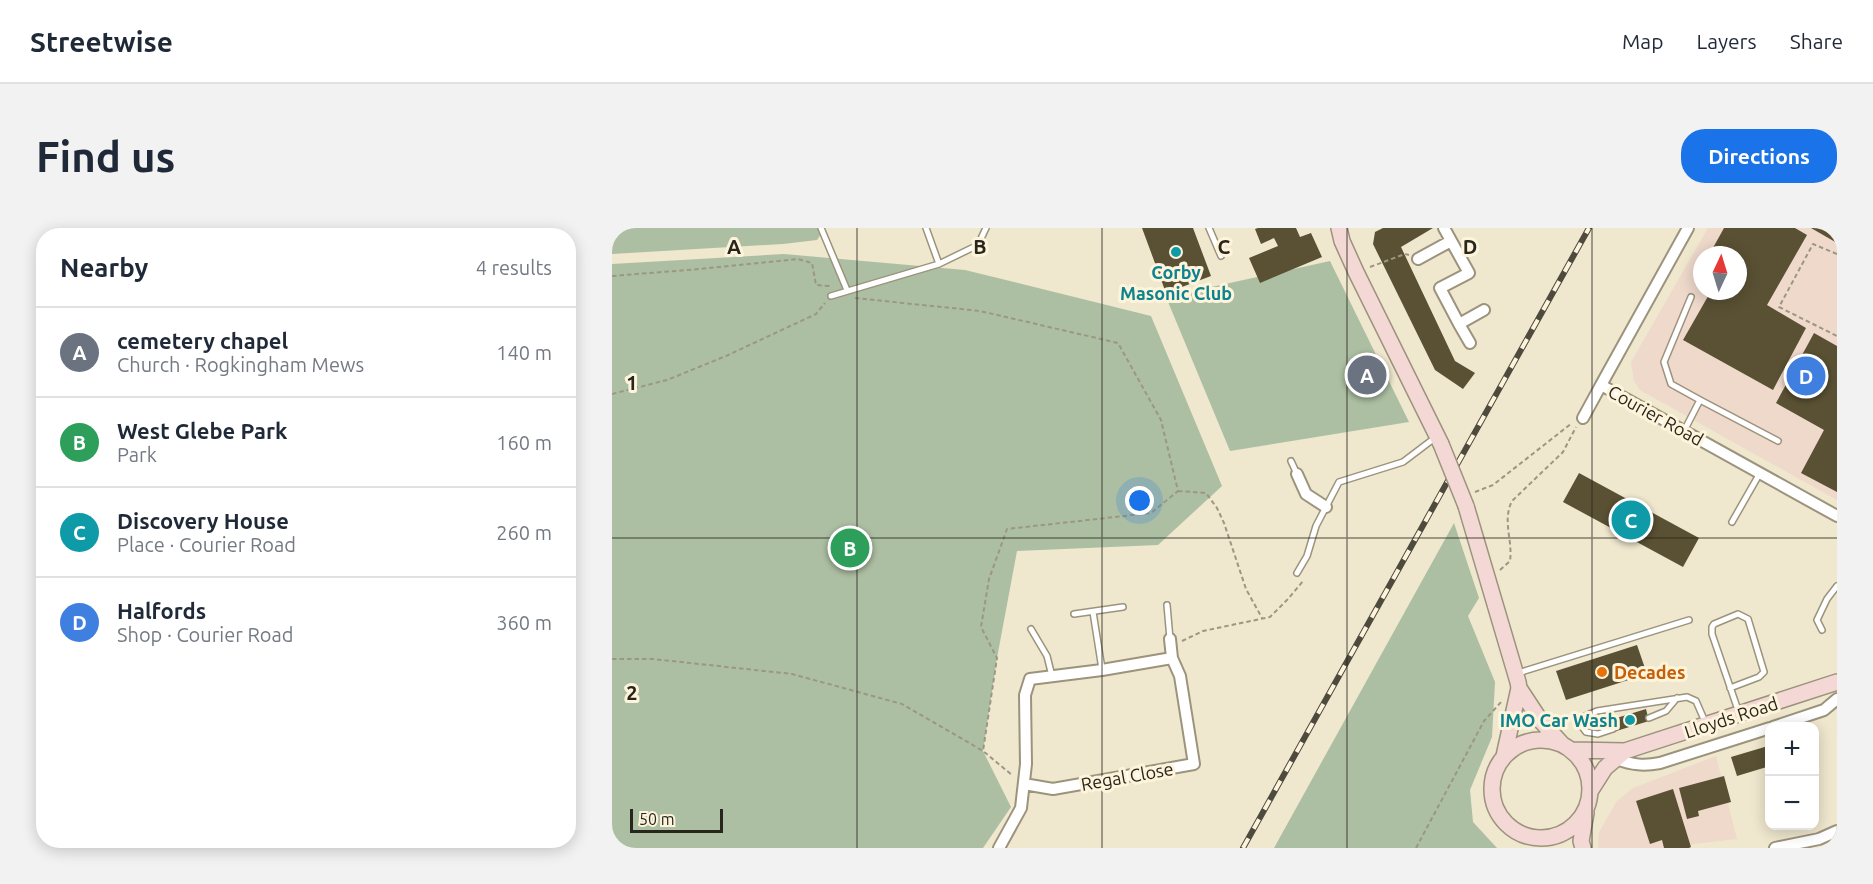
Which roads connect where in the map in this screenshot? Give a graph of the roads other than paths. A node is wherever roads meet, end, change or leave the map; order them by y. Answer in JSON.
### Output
{"nodes":[{"id":1,"x":821,"y":228,"type":"edge"},
{"id":2,"x":926,"y":228,"type":"edge"},
{"id":3,"x":986,"y":228,"type":"edge"},
{"id":4,"x":1209,"y":228,"type":"edge"},
{"id":5,"x":1339,"y":228,"type":"edge"},
{"id":6,"x":1444,"y":228,"type":"edge"},
{"id":7,"x":1688,"y":228,"type":"edge"},
{"id":8,"x":1451,"y":241,"type":"junction"},
{"id":9,"x":1221,"y":256,"type":"dead end"},
{"id":10,"x":1418,"y":259,"type":"road end"},
{"id":11,"x":939,"y":264,"type":"junction"},
{"id":12,"x":847,"y":290,"type":"junction"},
{"id":13,"x":831,"y":296,"type":"road end"},
{"id":14,"x":1691,"y":297,"type":"dead end"},
{"id":15,"x":1484,"y":310,"type":"dead end"},
{"id":16,"x":1459,"y":324,"type":"junction"},
{"id":17,"x":1470,"y":344,"type":"dead end"},
{"id":18,"x":1601,"y":385,"type":"junction"},
{"id":19,"x":1700,"y":400,"type":"junction"},
{"id":20,"x":1583,"y":418,"type":"dead end"},
{"id":21,"x":1684,"y":430,"type":"junction"},
{"id":22,"x":1439,"y":440,"type":"junction"},
{"id":23,"x":1778,"y":441,"type":"dead end"},
{"id":24,"x":1291,"y":460,"type":"dead end"},
{"id":25,"x":1760,"y":473,"type":"junction"},
{"id":26,"x":1297,"y":474,"type":"joint"},
{"id":27,"x":1326,"y":507,"type":"junction"},
{"id":28,"x":1837,"y":516,"type":"edge"},
{"id":29,"x":1732,"y":522,"type":"dead end"},
{"id":30,"x":1297,"y":573,"type":"road end"},
{"id":31,"x":1837,"y":586,"type":"edge"},
{"id":32,"x":1167,"y":605,"type":"dead end"},
{"id":33,"x":1123,"y":607,"type":"dead end"},
{"id":34,"x":1093,"y":612,"type":"junction"},
{"id":35,"x":1074,"y":614,"type":"dead end"},
{"id":36,"x":1689,"y":620,"type":"dead end"},
{"id":37,"x":1031,"y":629,"type":"dead end"},
{"id":38,"x":1822,"y":630,"type":"dead end"},
{"id":39,"x":1171,"y":648,"type":"junction"},
{"id":40,"x":1102,"y":670,"type":"junction"},
{"id":41,"x":1052,"y":676,"type":"junction"},
{"id":42,"x":1518,"y":681,"type":"junction"},
{"id":43,"x":1837,"y":682,"type":"edge"},
{"id":44,"x":1730,"y":688,"type":"junction"},
{"id":45,"x":1677,"y":698,"type":"junction"},
{"id":46,"x":1837,"y":699,"type":"edge"},
{"id":47,"x":1739,"y":714,"type":"junction"},
{"id":48,"x":1648,"y":718,"type":"dead end"},
{"id":49,"x":1787,"y":722,"type":"edge"},
{"id":50,"x":1707,"y":725,"type":"junction"},
{"id":51,"x":1613,"y":729,"type":"dead end"},
{"id":52,"x":1765,"y":729,"type":"edge"},
{"id":53,"x":1567,"y":747,"type":"junction"},
{"id":54,"x":1621,"y":755,"type":"junction"},
{"id":55,"x":1504,"y":756,"type":"junction"},
{"id":56,"x":1024,"y":784,"type":"junction"},
{"id":57,"x":1591,"y":790,"type":"junction"},
{"id":58,"x":1586,"y":810,"type":"junction"},
{"id":59,"x":1837,"y":831,"type":"edge"},
{"id":60,"x":1528,"y":837,"type":"junction"},
{"id":61,"x":1004,"y":846,"type":"edge"},
{"id":62,"x":1541,"y":848,"type":"edge"},
{"id":63,"x":1582,"y":848,"type":"edge"},
{"id":64,"x":1775,"y":848,"type":"edge"}],
"edges":[{"from":1,"to":12,"type":"lane"},
{"from":2,"to":11,"type":"lane"},
{"from":3,"to":11,"type":"lane"},
{"from":4,"to":9,"type":"lane"},
{"from":5,"to":22,"type":"main road"},
{"from":6,"to":8,"type":"street"},
{"from":7,"to":18,"type":"street","name":"Courier Road"},
{"from":8,"to":10,"type":"street"},
{"from":8,"to":16,"type":"street"},
{"from":11,"to":12,"type":"lane"},
{"from":12,"to":13,"type":"lane"},
{"from":14,"to":19,"type":"lane"},
{"from":15,"to":16,"type":"street"},
{"from":16,"to":17,"type":"street"},
{"from":18,"to":20,"type":"street"},
{"from":18,"to":21,"type":"street","name":"Courier Road"},
{"from":19,"to":21,"type":"lane"},
{"from":19,"to":23,"type":"lane"},
{"from":21,"to":25,"type":"street","name":"Courier Road"},
{"from":22,"to":27,"type":"lane"},
{"from":22,"to":42,"type":"main road","bridge":true},
{"from":24,"to":26,"type":"lane"},
{"from":25,"to":28,"type":"street","name":"Courier Road"},
{"from":25,"to":29,"type":"lane"},
{"from":26,"to":27,"type":"street"},
{"from":27,"to":30,"type":"lane"},
{"from":31,"to":38,"type":"lane"},
{"from":32,"to":39,"type":"lane"},
{"from":33,"to":34,"type":"lane"},
{"from":34,"to":35,"type":"lane"},
{"from":34,"to":40,"type":"lane"},
{"from":36,"to":42,"type":"lane"},
{"from":37,"to":41,"type":"lane"},
{"from":39,"to":40,"type":"street"},
{"from":39,"to":56,"type":"street","name":"Regal Close"},
{"from":40,"to":41,"type":"street"},
{"from":41,"to":56,"type":"street"},
{"from":42,"to":53,"type":"main road"},
{"from":42,"to":55,"type":"main road"},
{"from":43,"to":47,"type":"main road","name":"Lloyds Road"},
{"from":44,"to":44,"type":"lane"},
{"from":44,"to":47,"type":"lane"},
{"from":45,"to":48,"type":"lane"},
{"from":45,"to":50,"type":"lane"},
{"from":45,"to":51,"type":"lane"},
{"from":46,"to":49,"type":"street","name":"Lloyds Road"},
{"from":47,"to":50,"type":"main road","name":"Lloyds Road"},
{"from":50,"to":54,"type":"main road","name":"Lloyds Road"},
{"from":52,"to":54,"type":"street","name":"Lloyds Road"},
{"from":53,"to":54,"type":"main road","name":"Lloyds Road"},
{"from":53,"to":55,"type":"main road"},
{"from":53,"to":57,"type":"main road"},
{"from":54,"to":57,"type":"main road","name":"Lloyds Road"},
{"from":55,"to":60,"type":"main road"},
{"from":56,"to":61,"type":"street"},
{"from":57,"to":58,"type":"main road"},
{"from":58,"to":60,"type":"main road"},
{"from":58,"to":63,"type":"main road"},
{"from":59,"to":64,"type":"street"},
{"from":60,"to":62,"type":"main road"}]}
